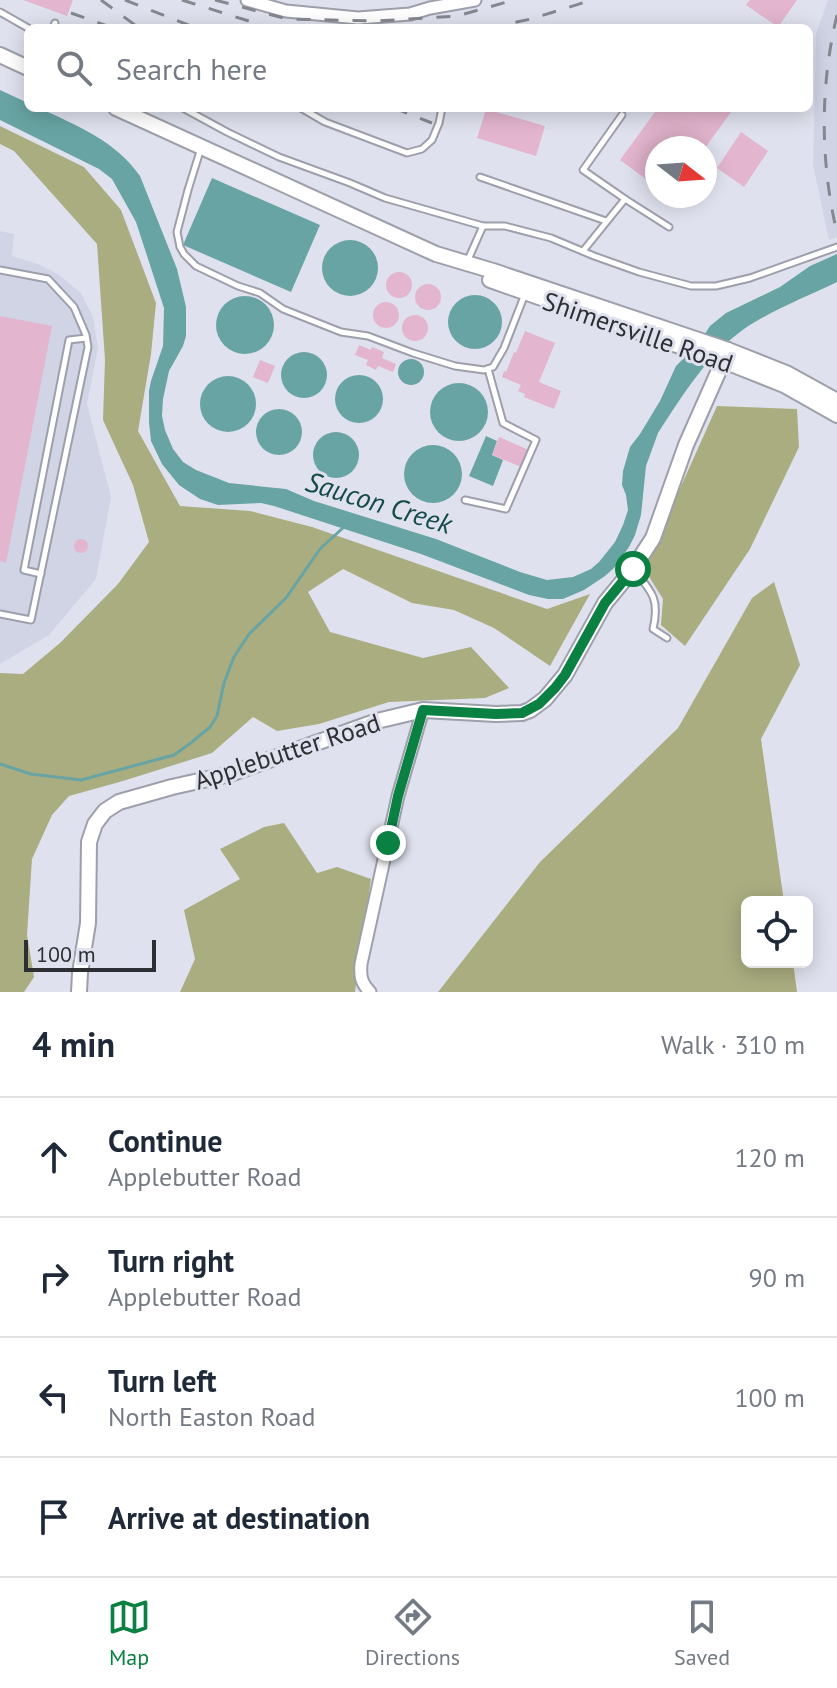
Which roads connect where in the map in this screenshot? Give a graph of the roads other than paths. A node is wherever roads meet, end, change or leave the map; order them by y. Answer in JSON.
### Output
{"nodes":[{"id":1,"x":247,"y":0,"type":"edge"},
{"id":2,"x":475,"y":0,"type":"edge"},
{"id":3,"x":0,"y":12,"type":"edge"},
{"id":4,"x":24,"y":26,"type":"edge"},
{"id":5,"x":0,"y":55,"type":"edge"},
{"id":6,"x":24,"y":66,"type":"edge"},
{"id":7,"x":125,"y":112,"type":"edge"},
{"id":8,"x":190,"y":112,"type":"edge"},
{"id":9,"x":308,"y":112,"type":"edge"},
{"id":10,"x":441,"y":112,"type":"edge"},
{"id":11,"x":622,"y":115,"type":"dead end"},
{"id":12,"x":202,"y":147,"type":"junction"},
{"id":13,"x":480,"y":177,"type":"dead end"},
{"id":14,"x":625,"y":199,"type":"junction"},
{"id":15,"x":606,"y":221,"type":"junction"},
{"id":16,"x":483,"y":226,"type":"junction"},
{"id":17,"x":669,"y":227,"type":"dead end"},
{"id":18,"x":837,"y":247,"type":"edge"},
{"id":19,"x":583,"y":251,"type":"junction"},
{"id":20,"x":436,"y":254,"type":"junction"},
{"id":21,"x":466,"y":264,"type":"junction"},
{"id":22,"x":0,"y":270,"type":"edge"},
{"id":23,"x":526,"y":293,"type":"junction"},
{"id":24,"x":657,"y":333,"type":"junction"},
{"id":25,"x":86,"y":338,"type":"junction"},
{"id":26,"x":731,"y":358,"type":"junction"},
{"id":27,"x":488,"y":369,"type":"junction"},
{"id":28,"x":752,"y":372,"type":"junction"},
{"id":29,"x":709,"y":393,"type":"junction"},
{"id":30,"x":837,"y":401,"type":"edge"},
{"id":31,"x":837,"y":415,"type":"edge"},
{"id":32,"x":465,"y":500,"type":"dead end"},
{"id":33,"x":633,"y":569,"type":"junction"},
{"id":34,"x":41,"y":574,"type":"junction"},
{"id":35,"x":0,"y":614,"type":"edge"},
{"id":36,"x":667,"y":638,"type":"dead end"},
{"id":37,"x":423,"y":710,"type":"junction"},
{"id":38,"x":79,"y":992,"type":"edge"},
{"id":39,"x":370,"y":992,"type":"edge"}],
"edges":[{"from":1,"to":2,"type":"street"},
{"from":3,"to":4,"type":"lane"},
{"from":5,"to":6,"type":"street"},
{"from":7,"to":12,"type":"street","name":"Shimersville Road"},
{"from":8,"to":16,"type":"lane"},
{"from":9,"to":10,"type":"lane"},
{"from":11,"to":14,"type":"lane"},
{"from":12,"to":20,"type":"street","name":"Shimersville Road"},
{"from":12,"to":27,"type":"lane"},
{"from":13,"to":15,"type":"lane"},
{"from":14,"to":15,"type":"lane"},
{"from":14,"to":17,"type":"lane"},
{"from":15,"to":19,"type":"lane"},
{"from":16,"to":19,"type":"lane"},
{"from":16,"to":21,"type":"lane"},
{"from":18,"to":19,"type":"lane"},
{"from":20,"to":21,"type":"street","name":"Shimersville Road"},
{"from":20,"to":23,"type":"street","name":"Shimersville Road"},
{"from":21,"to":24,"type":"street","name":"Shimersville Road"},
{"from":22,"to":25,"type":"lane"},
{"from":23,"to":24,"type":"street","name":"Shimersville Road"},
{"from":23,"to":27,"type":"lane"},
{"from":24,"to":26,"type":"street","name":"Shimersville Road"},
{"from":25,"to":34,"type":"lane"},
{"from":25,"to":34,"type":"lane"},
{"from":26,"to":28,"type":"street","name":"Shimersville Road"},
{"from":26,"to":29,"type":"street","name":"Applebutter Road"},
{"from":26,"to":30,"type":"street","name":"Shimersville Road"},
{"from":27,"to":32,"type":"lane"},
{"from":28,"to":29,"type":"street"},
{"from":28,"to":31,"type":"street","name":"Shimersville Road"},
{"from":29,"to":33,"type":"street","name":"Applebutter Road"},
{"from":33,"to":36,"type":"lane"},
{"from":33,"to":37,"type":"street","name":"Applebutter Road"},
{"from":34,"to":35,"type":"lane"},
{"from":37,"to":38,"type":"street","name":"Applebutter Road"},
{"from":37,"to":39,"type":"street"}]}
